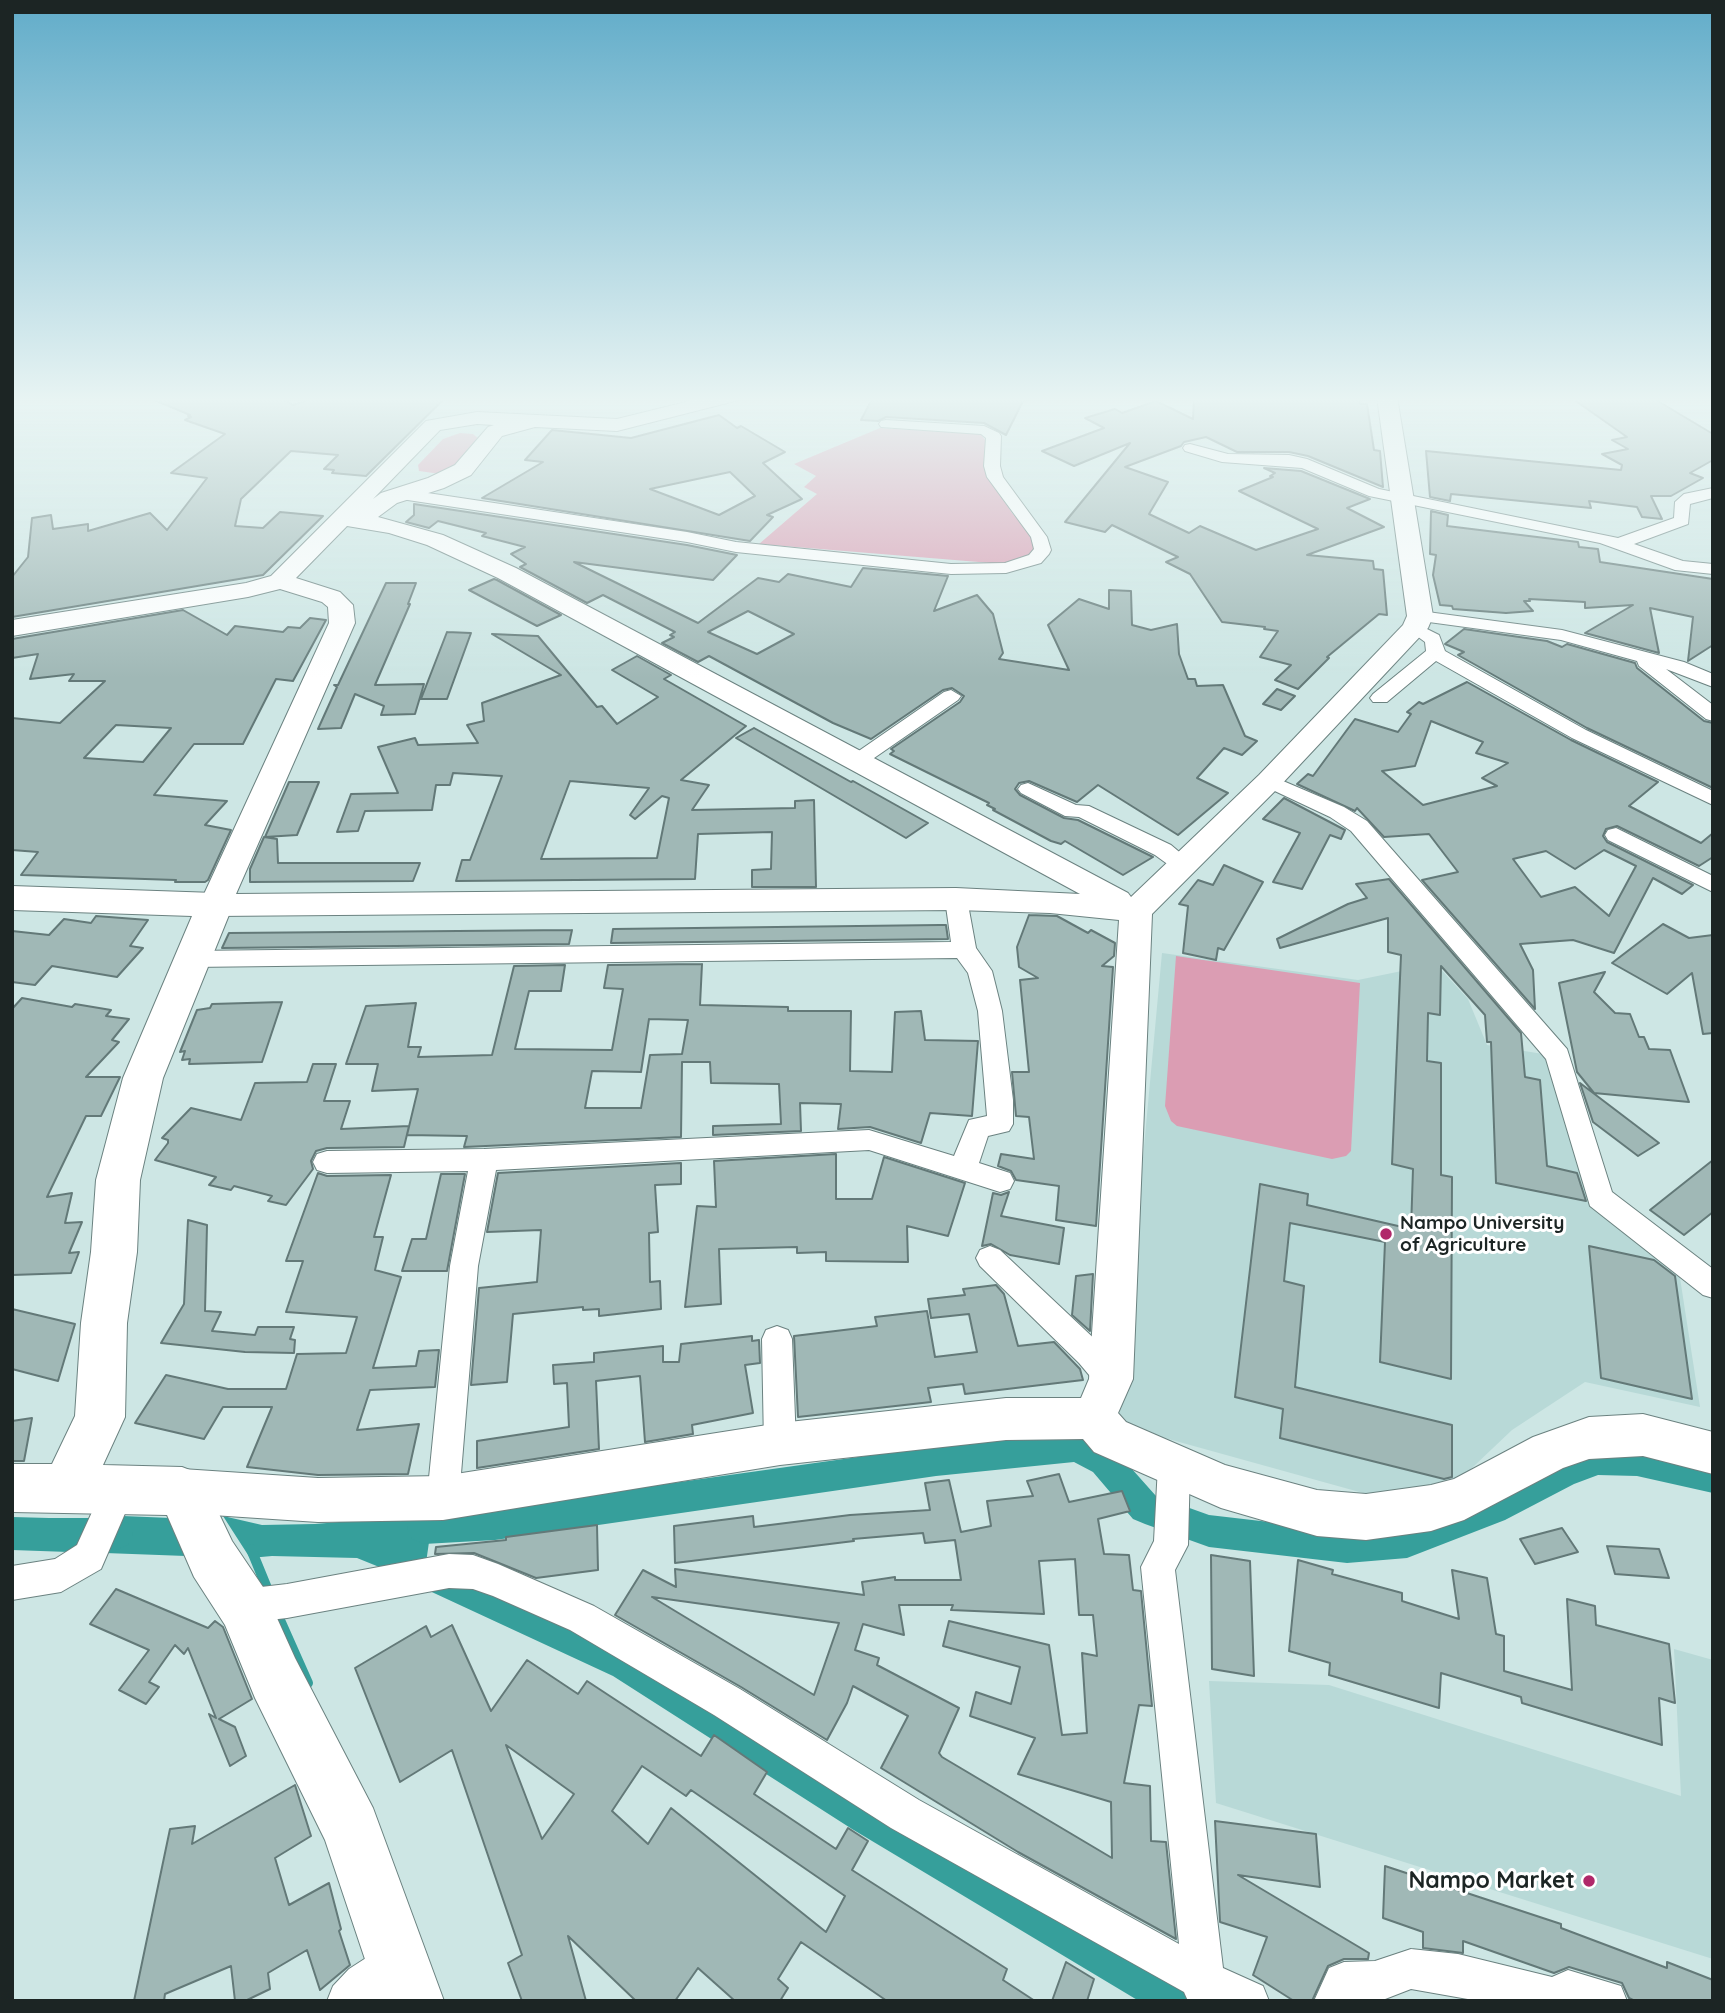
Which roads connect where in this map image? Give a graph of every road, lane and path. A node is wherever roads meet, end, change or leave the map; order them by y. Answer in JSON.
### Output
{"nodes":[{"id":1,"x":375,"y":491,"type":"edge"},
{"id":2,"x":411,"y":491,"type":"edge"},
{"id":3,"x":1005,"y":491,"type":"edge"},
{"id":4,"x":1370,"y":491,"type":"edge"},
{"id":5,"x":1401,"y":491,"type":"edge"},
{"id":6,"x":1713,"y":493,"type":"edge"},
{"id":7,"x":401,"y":494,"type":"junction"},
{"id":8,"x":1402,"y":499,"type":"junction"},
{"id":9,"x":351,"y":519,"type":"junction"},
{"id":10,"x":1618,"y":544,"type":"junction"},
{"id":11,"x":1713,"y":569,"type":"edge"},
{"id":12,"x":283,"y":579,"type":"junction"},
{"id":13,"x":1417,"y":622,"type":"junction"},
{"id":14,"x":12,"y":628,"type":"edge"},
{"id":15,"x":1435,"y":653,"type":"junction"},
{"id":16,"x":1637,"y":654,"type":"junction"},
{"id":17,"x":1713,"y":681,"type":"edge"},
{"id":18,"x":951,"y":696,"type":"dead end"},
{"id":19,"x":1380,"y":698,"type":"dead end"},
{"id":20,"x":1713,"y":715,"type":"edge"},
{"id":21,"x":857,"y":761,"type":"junction"},
{"id":22,"x":1269,"y":781,"type":"junction"},
{"id":23,"x":1028,"y":789,"type":"dead end"},
{"id":24,"x":1713,"y":799,"type":"edge"},
{"id":25,"x":1616,"y":835,"type":"dead end"},
{"id":26,"x":1185,"y":866,"type":"junction"},
{"id":27,"x":1713,"y":885,"type":"edge"},
{"id":28,"x":12,"y":898,"type":"edge"},
{"id":29,"x":956,"y":899,"type":"junction"},
{"id":30,"x":215,"y":905,"type":"junction"},
{"id":31,"x":1136,"y":911,"type":"junction"},
{"id":32,"x":964,"y":950,"type":"junction"},
{"id":33,"x":191,"y":959,"type":"junction"},
{"id":34,"x":484,"y":1160,"type":"junction"},
{"id":35,"x":327,"y":1162,"type":"dead end"},
{"id":36,"x":962,"y":1169,"type":"junction"},
{"id":37,"x":1000,"y":1181,"type":"dead end"},
{"id":38,"x":990,"y":1258,"type":"dead end"},
{"id":39,"x":1713,"y":1286,"type":"edge"},
{"id":40,"x":777,"y":1339,"type":"dead end"},
{"id":41,"x":1103,"y":1399,"type":"junction"},
{"id":42,"x":780,"y":1444,"type":"junction"},
{"id":43,"x":1713,"y":1453,"type":"edge"},
{"id":44,"x":1174,"y":1480,"type":"junction"},
{"id":45,"x":68,"y":1488,"type":"junction"},
{"id":46,"x":12,"y":1489,"type":"edge"},
{"id":47,"x":443,"y":1498,"type":"junction"},
{"id":48,"x":114,"y":1503,"type":"junction"},
{"id":49,"x":195,"y":1522,"type":"junction"},
{"id":50,"x":12,"y":1583,"type":"edge"},
{"id":51,"x":264,"y":1604,"type":"junction"},
{"id":52,"x":405,"y":1980,"type":"edge"},
{"id":53,"x":1205,"y":1991,"type":"edge"},
{"id":54,"x":348,"y":2001,"type":"edge"},
{"id":55,"x":1248,"y":2001,"type":"edge"},
{"id":56,"x":1335,"y":2001,"type":"edge"},
{"id":57,"x":1606,"y":2001,"type":"edge"}],
"edges":[{"from":1,"to":9,"type":"main road"},
{"from":2,"to":7,"type":"main road"},
{"from":3,"to":7,"type":"street"},
{"from":4,"to":8,"type":"street"},
{"from":5,"to":8,"type":"main road"},
{"from":6,"to":10,"type":"street"},
{"from":7,"to":9,"type":"main road"},
{"from":8,"to":10,"type":"street"},
{"from":8,"to":13,"type":"main road"},
{"from":9,"to":12,"type":"main road"},
{"from":9,"to":21,"type":"main road"},
{"from":10,"to":11,"type":"street"},
{"from":12,"to":14,"type":"main road"},
{"from":12,"to":30,"type":"main road"},
{"from":13,"to":15,"type":"street"},
{"from":13,"to":16,"type":"street"},
{"from":13,"to":22,"type":"main road"},
{"from":15,"to":19,"type":"street"},
{"from":15,"to":24,"type":"street"},
{"from":16,"to":17,"type":"street"},
{"from":16,"to":20,"type":"street"},
{"from":18,"to":21,"type":"street"},
{"from":21,"to":31,"type":"main road"},
{"from":22,"to":26,"type":"main road"},
{"from":22,"to":39,"type":"street"},
{"from":23,"to":26,"type":"street"},
{"from":25,"to":27,"type":"street"},
{"from":26,"to":31,"type":"main road"},
{"from":28,"to":30,"type":"main road"},
{"from":29,"to":30,"type":"main road"},
{"from":29,"to":31,"type":"main road"},
{"from":29,"to":32,"type":"street"},
{"from":30,"to":33,"type":"main road"},
{"from":31,"to":41,"type":"main road"},
{"from":32,"to":33,"type":"street"},
{"from":32,"to":36,"type":"street"},
{"from":33,"to":45,"type":"main road"},
{"from":34,"to":35,"type":"street"},
{"from":34,"to":36,"type":"street"},
{"from":34,"to":47,"type":"street"},
{"from":36,"to":37,"type":"street"},
{"from":38,"to":41,"type":"street"},
{"from":40,"to":42,"type":"street"},
{"from":41,"to":42,"type":"main road"},
{"from":41,"to":44,"type":"main road"},
{"from":42,"to":47,"type":"main road"},
{"from":43,"to":44,"type":"main road"},
{"from":44,"to":53,"type":"street"},
{"from":45,"to":46,"type":"main road"},
{"from":45,"to":48,"type":"main road"},
{"from":47,"to":49,"type":"main road"},
{"from":48,"to":49,"type":"main road"},
{"from":48,"to":50,"type":"street"},
{"from":49,"to":51,"type":"main road"},
{"from":51,"to":52,"type":"main road"},
{"from":51,"to":53,"type":"street"},
{"from":52,"to":54,"type":"street"},
{"from":53,"to":55,"type":"street"},
{"from":56,"to":57,"type":"street"}]}
